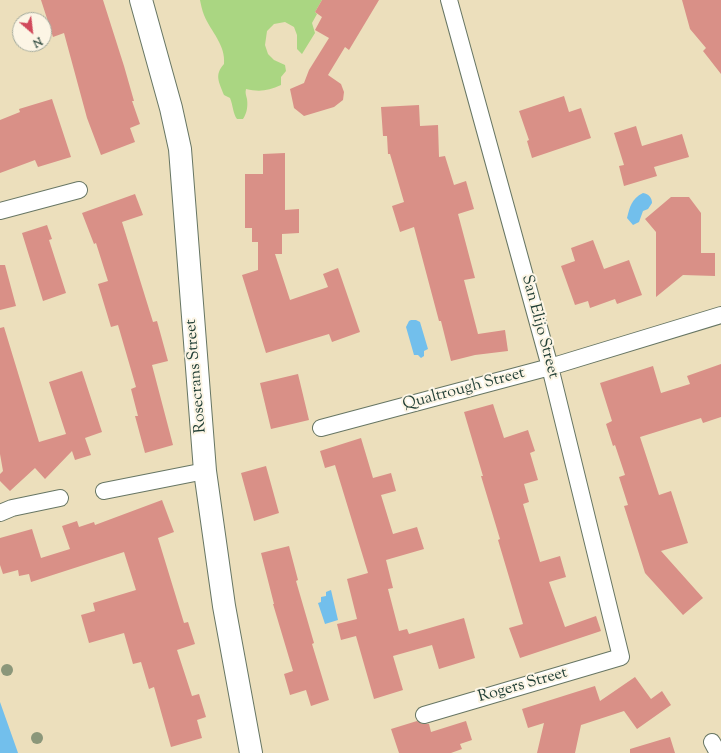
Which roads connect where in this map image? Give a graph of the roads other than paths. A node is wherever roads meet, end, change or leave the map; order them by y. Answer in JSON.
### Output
{"nodes":[{"id":1,"x":141,"y":0,"type":"edge"},
{"id":2,"x":448,"y":0,"type":"edge"},
{"id":3,"x":79,"y":190,"type":"dead end"},
{"id":4,"x":0,"y":211,"type":"edge"},
{"id":5,"x":721,"y":315,"type":"edge"},
{"id":6,"x":550,"y":367,"type":"junction"},
{"id":7,"x":321,"y":428,"type":"dead end"},
{"id":8,"x":205,"y":471,"type":"junction"},
{"id":9,"x":104,"y":491,"type":"dead end"},
{"id":10,"x":60,"y":498,"type":"dead end"},
{"id":11,"x":0,"y":513,"type":"edge"},
{"id":12,"x":621,"y":657,"type":"joint"},
{"id":13,"x":424,"y":715,"type":"dead end"},
{"id":14,"x":251,"y":753,"type":"edge"}],
"edges":[{"from":1,"to":8,"type":"street","name":"Rosecrans Street"},
{"from":2,"to":6,"type":"street","name":"San Elijo Street"},
{"from":3,"to":4,"type":"street"},
{"from":5,"to":6,"type":"street","name":"Qualtrough Street"},
{"from":6,"to":7,"type":"street","name":"Qualtrough Street"},
{"from":6,"to":12,"type":"street","name":"San Elijo Street"},
{"from":8,"to":9,"type":"street"},
{"from":8,"to":14,"type":"street","name":"Rosecrans Street"},
{"from":10,"to":11,"type":"street"},
{"from":12,"to":13,"type":"street","name":"Rogers Street"}]}
